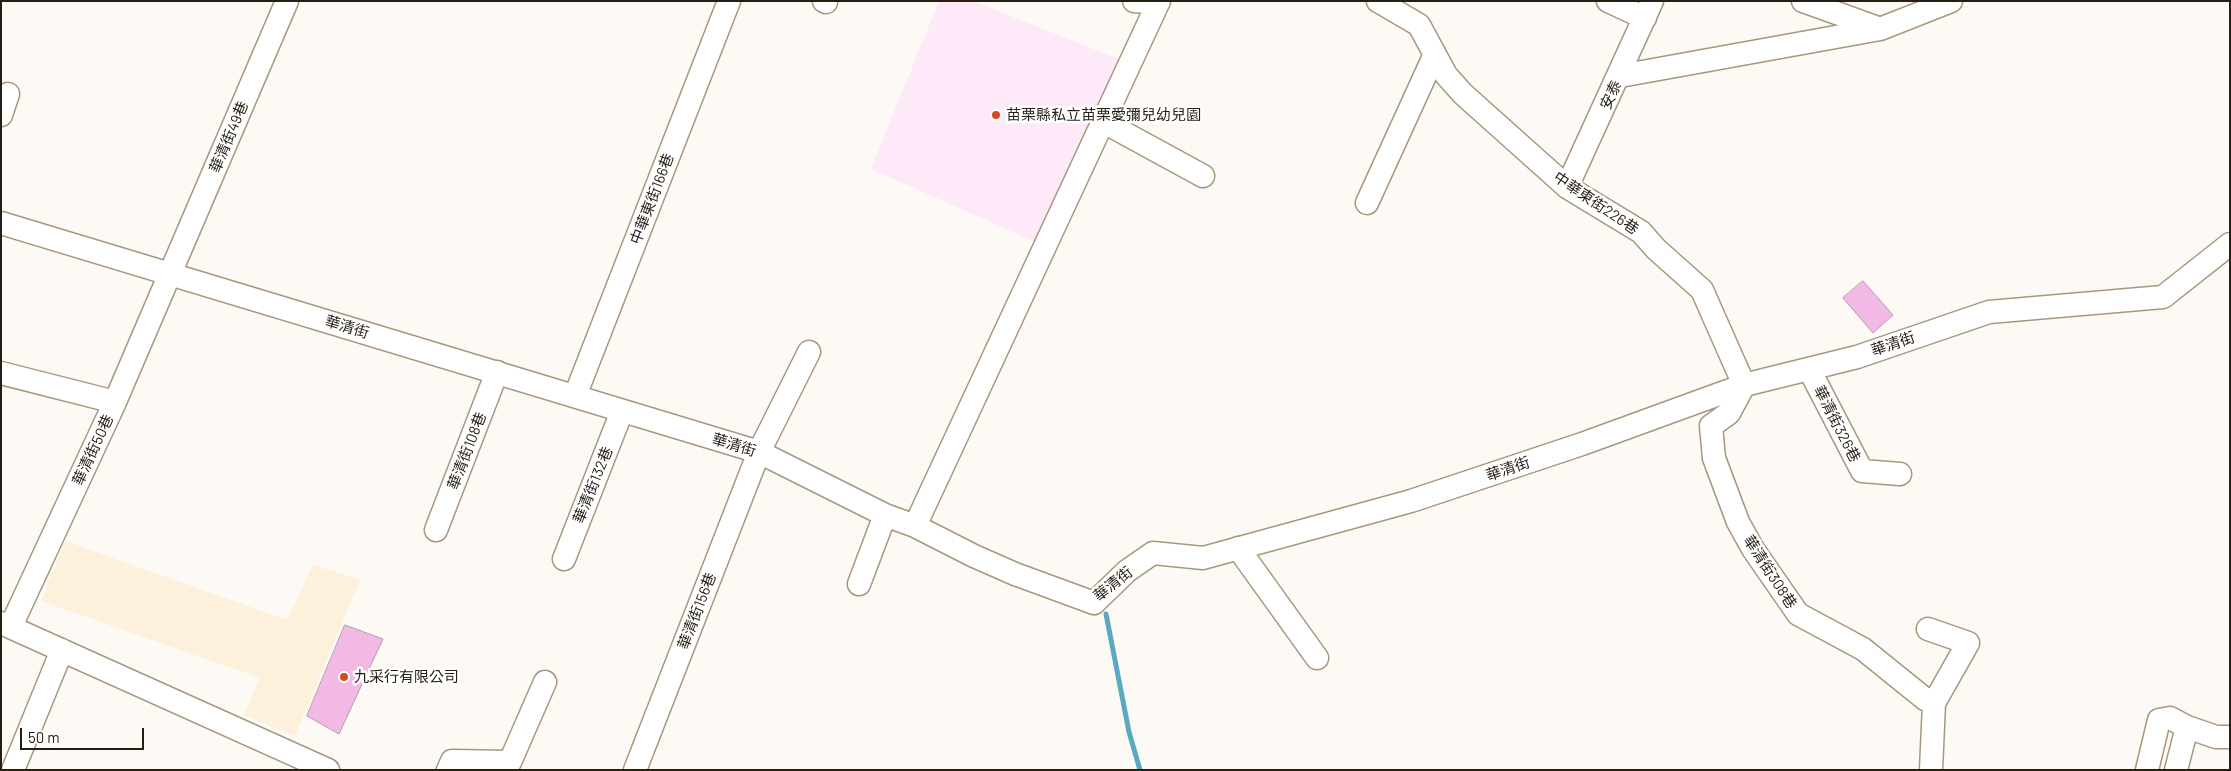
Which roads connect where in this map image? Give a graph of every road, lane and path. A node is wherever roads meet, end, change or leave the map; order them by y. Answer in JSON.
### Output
{"nodes":[{"id":1,"x":287,"y":1,"type":"edge"},
{"id":2,"x":729,"y":1,"type":"edge"},
{"id":3,"x":1134,"y":1,"type":"edge"},
{"id":4,"x":1378,"y":1,"type":"edge"},
{"id":5,"x":1608,"y":1,"type":"edge"},
{"id":6,"x":1803,"y":1,"type":"edge"},
{"id":7,"x":1951,"y":1,"type":"edge"},
{"id":8,"x":1159,"y":2,"type":"edge"},
{"id":9,"x":1649,"y":9,"type":"edge"},
{"id":10,"x":1880,"y":29,"type":"junction"},
{"id":11,"x":1435,"y":54,"type":"junction"},
{"id":12,"x":1620,"y":76,"type":"junction"},
{"id":13,"x":8,"y":94,"type":"dead end"},
{"id":14,"x":1,"y":115,"type":"edge"},
{"id":15,"x":1104,"y":122,"type":"junction"},
{"id":16,"x":1203,"y":176,"type":"dead end"},
{"id":17,"x":1567,"y":187,"type":"junction"},
{"id":18,"x":1367,"y":203,"type":"dead end"},
{"id":19,"x":1,"y":223,"type":"edge"},
{"id":20,"x":2230,"y":244,"type":"edge"},
{"id":21,"x":170,"y":273,"type":"junction"},
{"id":22,"x":809,"y":352,"type":"dead end"},
{"id":23,"x":1809,"y":369,"type":"junction"},
{"id":24,"x":497,"y":372,"type":"junction"},
{"id":25,"x":1,"y":373,"type":"edge"},
{"id":26,"x":1744,"y":385,"type":"junction"},
{"id":27,"x":574,"y":396,"type":"junction"},
{"id":28,"x":116,"y":402,"type":"junction"},
{"id":29,"x":622,"y":411,"type":"junction"},
{"id":30,"x":759,"y":452,"type":"junction"},
{"id":31,"x":1900,"y":474,"type":"dead end"},
{"id":32,"x":885,"y":515,"type":"junction"},
{"id":33,"x":915,"y":526,"type":"junction"},
{"id":34,"x":436,"y":530,"type":"dead end"},
{"id":35,"x":1238,"y":548,"type":"junction"},
{"id":36,"x":564,"y":559,"type":"dead end"},
{"id":37,"x":859,"y":584,"type":"dead end"},
{"id":38,"x":6,"y":624,"type":"edge"},
{"id":39,"x":1928,"y":629,"type":"dead end"},
{"id":40,"x":62,"y":650,"type":"junction"},
{"id":41,"x":1317,"y":658,"type":"dead end"},
{"id":42,"x":546,"y":682,"type":"dead end"},
{"id":43,"x":1934,"y":703,"type":"junction"},
{"id":44,"x":2187,"y":726,"type":"junction"},
{"id":45,"x":2230,"y":737,"type":"edge"},
{"id":46,"x":13,"y":770,"type":"edge"},
{"id":47,"x":328,"y":770,"type":"edge"},
{"id":48,"x":448,"y":770,"type":"edge"},
{"id":49,"x":636,"y":770,"type":"edge"},
{"id":50,"x":1931,"y":770,"type":"edge"},
{"id":51,"x":2147,"y":770,"type":"edge"},
{"id":52,"x":2176,"y":770,"type":"edge"}],
"edges":[{"from":1,"to":21,"type":"street","name":"華清街49巷"},
{"from":2,"to":27,"type":"street","name":"中華東街166巷"},
{"from":3,"to":8,"type":"street"},
{"from":4,"to":11,"type":"street","name":"中華東街226巷"},
{"from":5,"to":9,"type":"street"},
{"from":6,"to":10,"type":"street"},
{"from":7,"to":10,"type":"street"},
{"from":8,"to":15,"type":"street"},
{"from":9,"to":12,"type":"street","name":"安泰"},
{"from":10,"to":12,"type":"street"},
{"from":11,"to":17,"type":"street","name":"中華東街226巷"},
{"from":11,"to":18,"type":"street"},
{"from":12,"to":17,"type":"street","name":"安泰"},
{"from":13,"to":14,"type":"street"},
{"from":15,"to":16,"type":"street"},
{"from":15,"to":33,"type":"street"},
{"from":17,"to":26,"type":"street","name":"中華東街226巷"},
{"from":19,"to":21,"type":"street","name":"華清街"},
{"from":20,"to":23,"type":"street","name":"華清街"},
{"from":21,"to":24,"type":"street","name":"華清街"},
{"from":21,"to":28,"type":"street","name":"華清街50巷"},
{"from":22,"to":30,"type":"street","name":"華清街156巷"},
{"from":23,"to":26,"type":"street","name":"華清街"},
{"from":23,"to":31,"type":"street","name":"華清街326巷"},
{"from":24,"to":27,"type":"street","name":"華清街"},
{"from":24,"to":34,"type":"street","name":"華清街108巷"},
{"from":25,"to":28,"type":"street"},
{"from":26,"to":35,"type":"street","name":"華清街"},
{"from":26,"to":43,"type":"street","name":"華清街308巷"},
{"from":27,"to":29,"type":"street","name":"華清街"},
{"from":28,"to":38,"type":"street","name":"華清街50巷"},
{"from":29,"to":30,"type":"street","name":"華清街"},
{"from":29,"to":36,"type":"street","name":"華清街132巷"},
{"from":30,"to":32,"type":"street","name":"華清街"},
{"from":30,"to":49,"type":"street","name":"華清街156巷"},
{"from":32,"to":33,"type":"street","name":"華清街"},
{"from":32,"to":37,"type":"street"},
{"from":33,"to":35,"type":"street","name":"華清街"},
{"from":35,"to":41,"type":"street"},
{"from":38,"to":40,"type":"street"},
{"from":39,"to":43,"type":"street"},
{"from":40,"to":46,"type":"street"},
{"from":40,"to":47,"type":"street"},
{"from":42,"to":48,"type":"street"},
{"from":43,"to":50,"type":"street"},
{"from":44,"to":45,"type":"street"},
{"from":44,"to":51,"type":"street"},
{"from":44,"to":52,"type":"street"}]}
